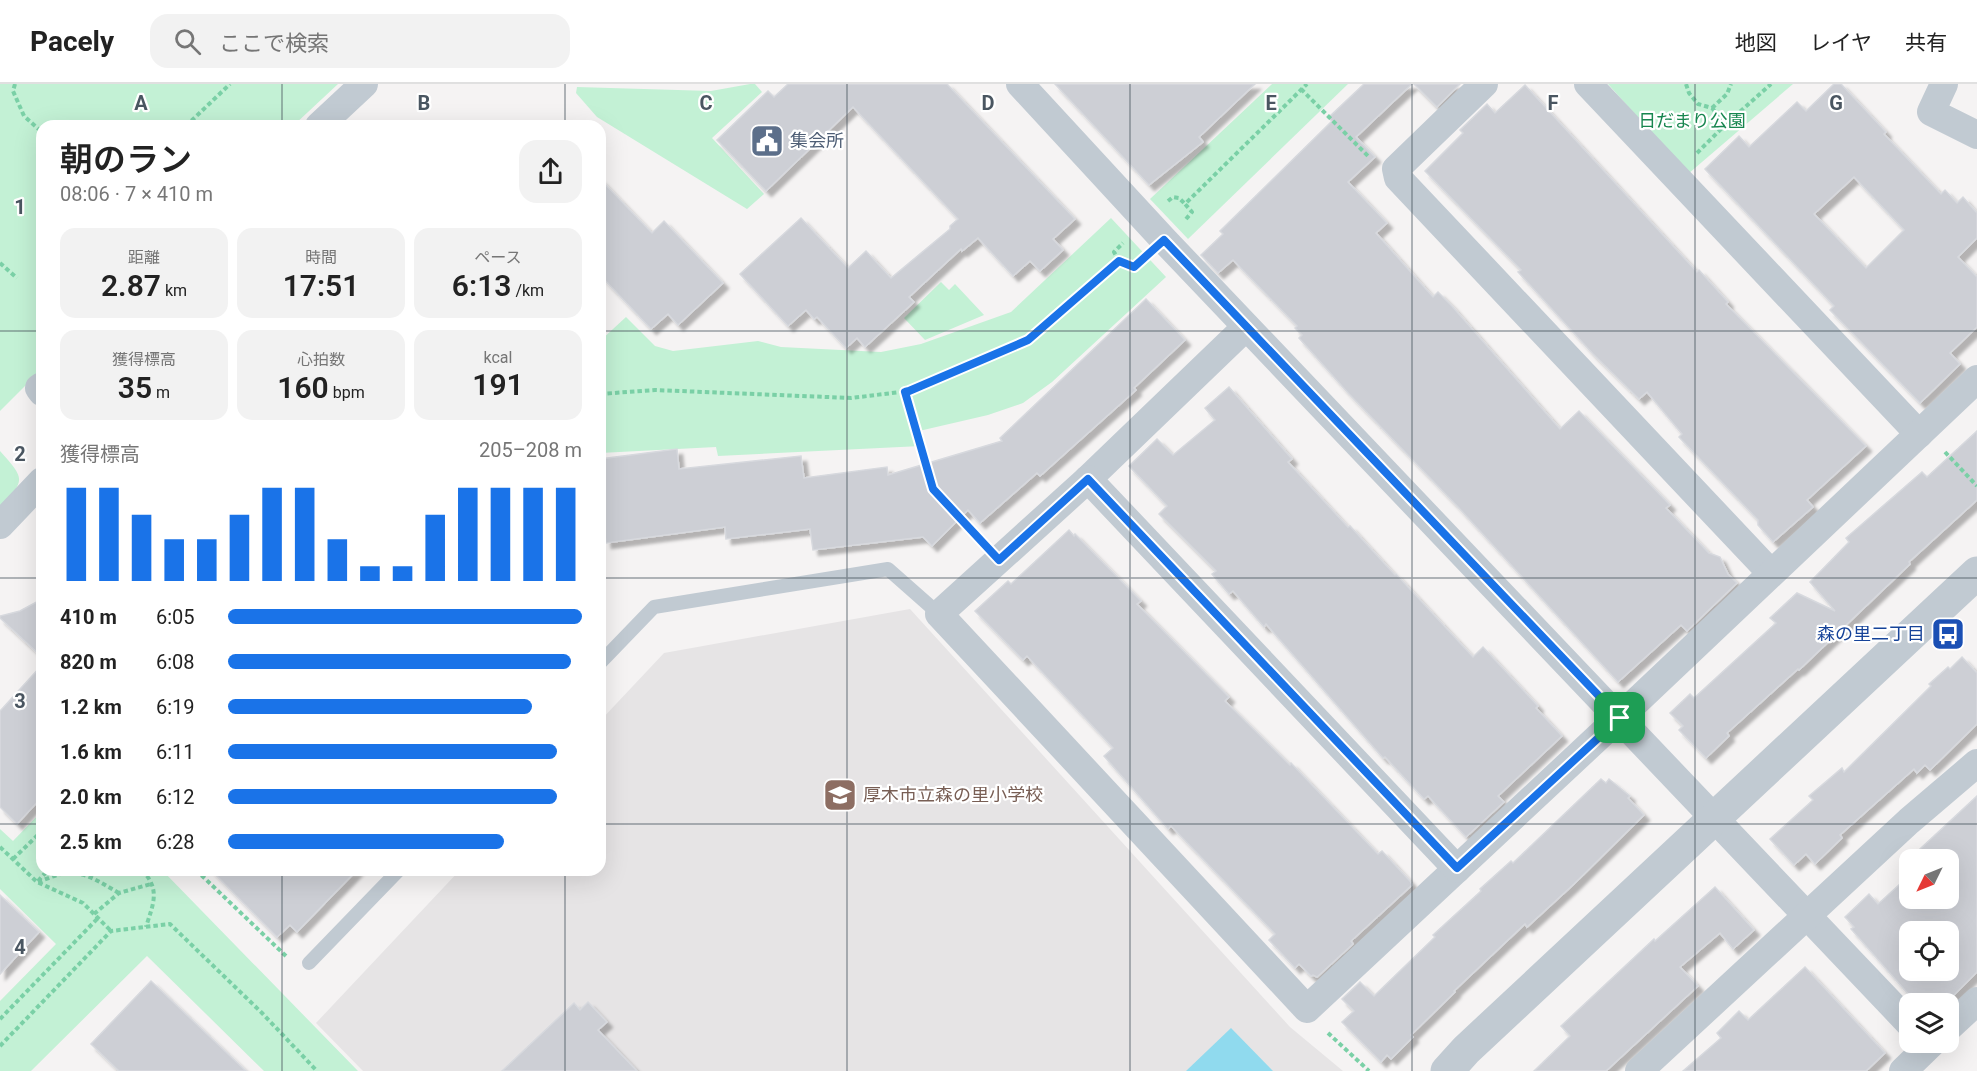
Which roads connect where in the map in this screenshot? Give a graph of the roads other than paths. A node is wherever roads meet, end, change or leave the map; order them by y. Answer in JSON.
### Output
{"nodes":[{"id":1,"x":364,"y":84,"type":"edge"},
{"id":2,"x":1020,"y":84,"type":"edge"},
{"id":3,"x":1484,"y":84,"type":"edge"},
{"id":4,"x":1588,"y":84,"type":"edge"},
{"id":5,"x":1944,"y":84,"type":"edge"},
{"id":6,"x":325,"y":120,"type":"edge"},
{"id":7,"x":1977,"y":135,"type":"edge"},
{"id":8,"x":1246,"y":327,"type":"junction"},
{"id":9,"x":1977,"y":380,"type":"edge"},
{"id":10,"x":1922,"y":432,"type":"junction"},
{"id":11,"x":1088,"y":479,"type":"junction"},
{"id":12,"x":36,"y":487,"type":"edge"},
{"id":13,"x":0,"y":525,"type":"edge"},
{"id":14,"x":1771,"y":573,"type":"junction"},
{"id":15,"x":1977,"y":573,"type":"edge"},
{"id":16,"x":939,"y":614,"type":"junction"},
{"id":17,"x":606,"y":657,"type":"edge"},
{"id":18,"x":1620,"y":718,"type":"junction"},
{"id":19,"x":1977,"y":763,"type":"edge"},
{"id":20,"x":1715,"y":819,"type":"junction"},
{"id":21,"x":1457,"y":868,"type":"junction"},
{"id":22,"x":393,"y":876,"type":"edge"},
{"id":23,"x":1806,"y":916,"type":"junction"},
{"id":24,"x":309,"y":963,"type":"road end"},
{"id":25,"x":1977,"y":1000,"type":"edge"},
{"id":26,"x":1899,"y":1013,"type":"edge"},
{"id":27,"x":1959,"y":1017,"type":"edge"},
{"id":28,"x":1922,"y":1053,"type":"edge"},
{"id":29,"x":1448,"y":1071,"type":"edge"},
{"id":30,"x":1640,"y":1071,"type":"edge"},
{"id":31,"x":1903,"y":1071,"type":"edge"}],
"edges":[{"from":1,"to":6,"type":"street"},
{"from":2,"to":8,"type":"street"},
{"from":3,"to":14,"type":"street"},
{"from":4,"to":10,"type":"street"},
{"from":5,"to":7,"type":"street"},
{"from":8,"to":11,"type":"street"},
{"from":8,"to":18,"type":"street"},
{"from":9,"to":10,"type":"street"},
{"from":10,"to":14,"type":"street"},
{"from":11,"to":16,"type":"street"},
{"from":11,"to":21,"type":"street"},
{"from":12,"to":13,"type":"street"},
{"from":14,"to":18,"type":"street"},
{"from":15,"to":20,"type":"street"},
{"from":16,"to":17,"type":"lane"},
{"from":16,"to":21,"type":"street"},
{"from":18,"to":20,"type":"street"},
{"from":18,"to":21,"type":"street"},
{"from":19,"to":23,"type":"street"},
{"from":20,"to":23,"type":"street"},
{"from":20,"to":29,"type":"street"},
{"from":22,"to":24,"type":"lane"},
{"from":23,"to":26,"type":"street"},
{"from":23,"to":30,"type":"street"},
{"from":25,"to":27,"type":"street"},
{"from":28,"to":31,"type":"street"}]}
